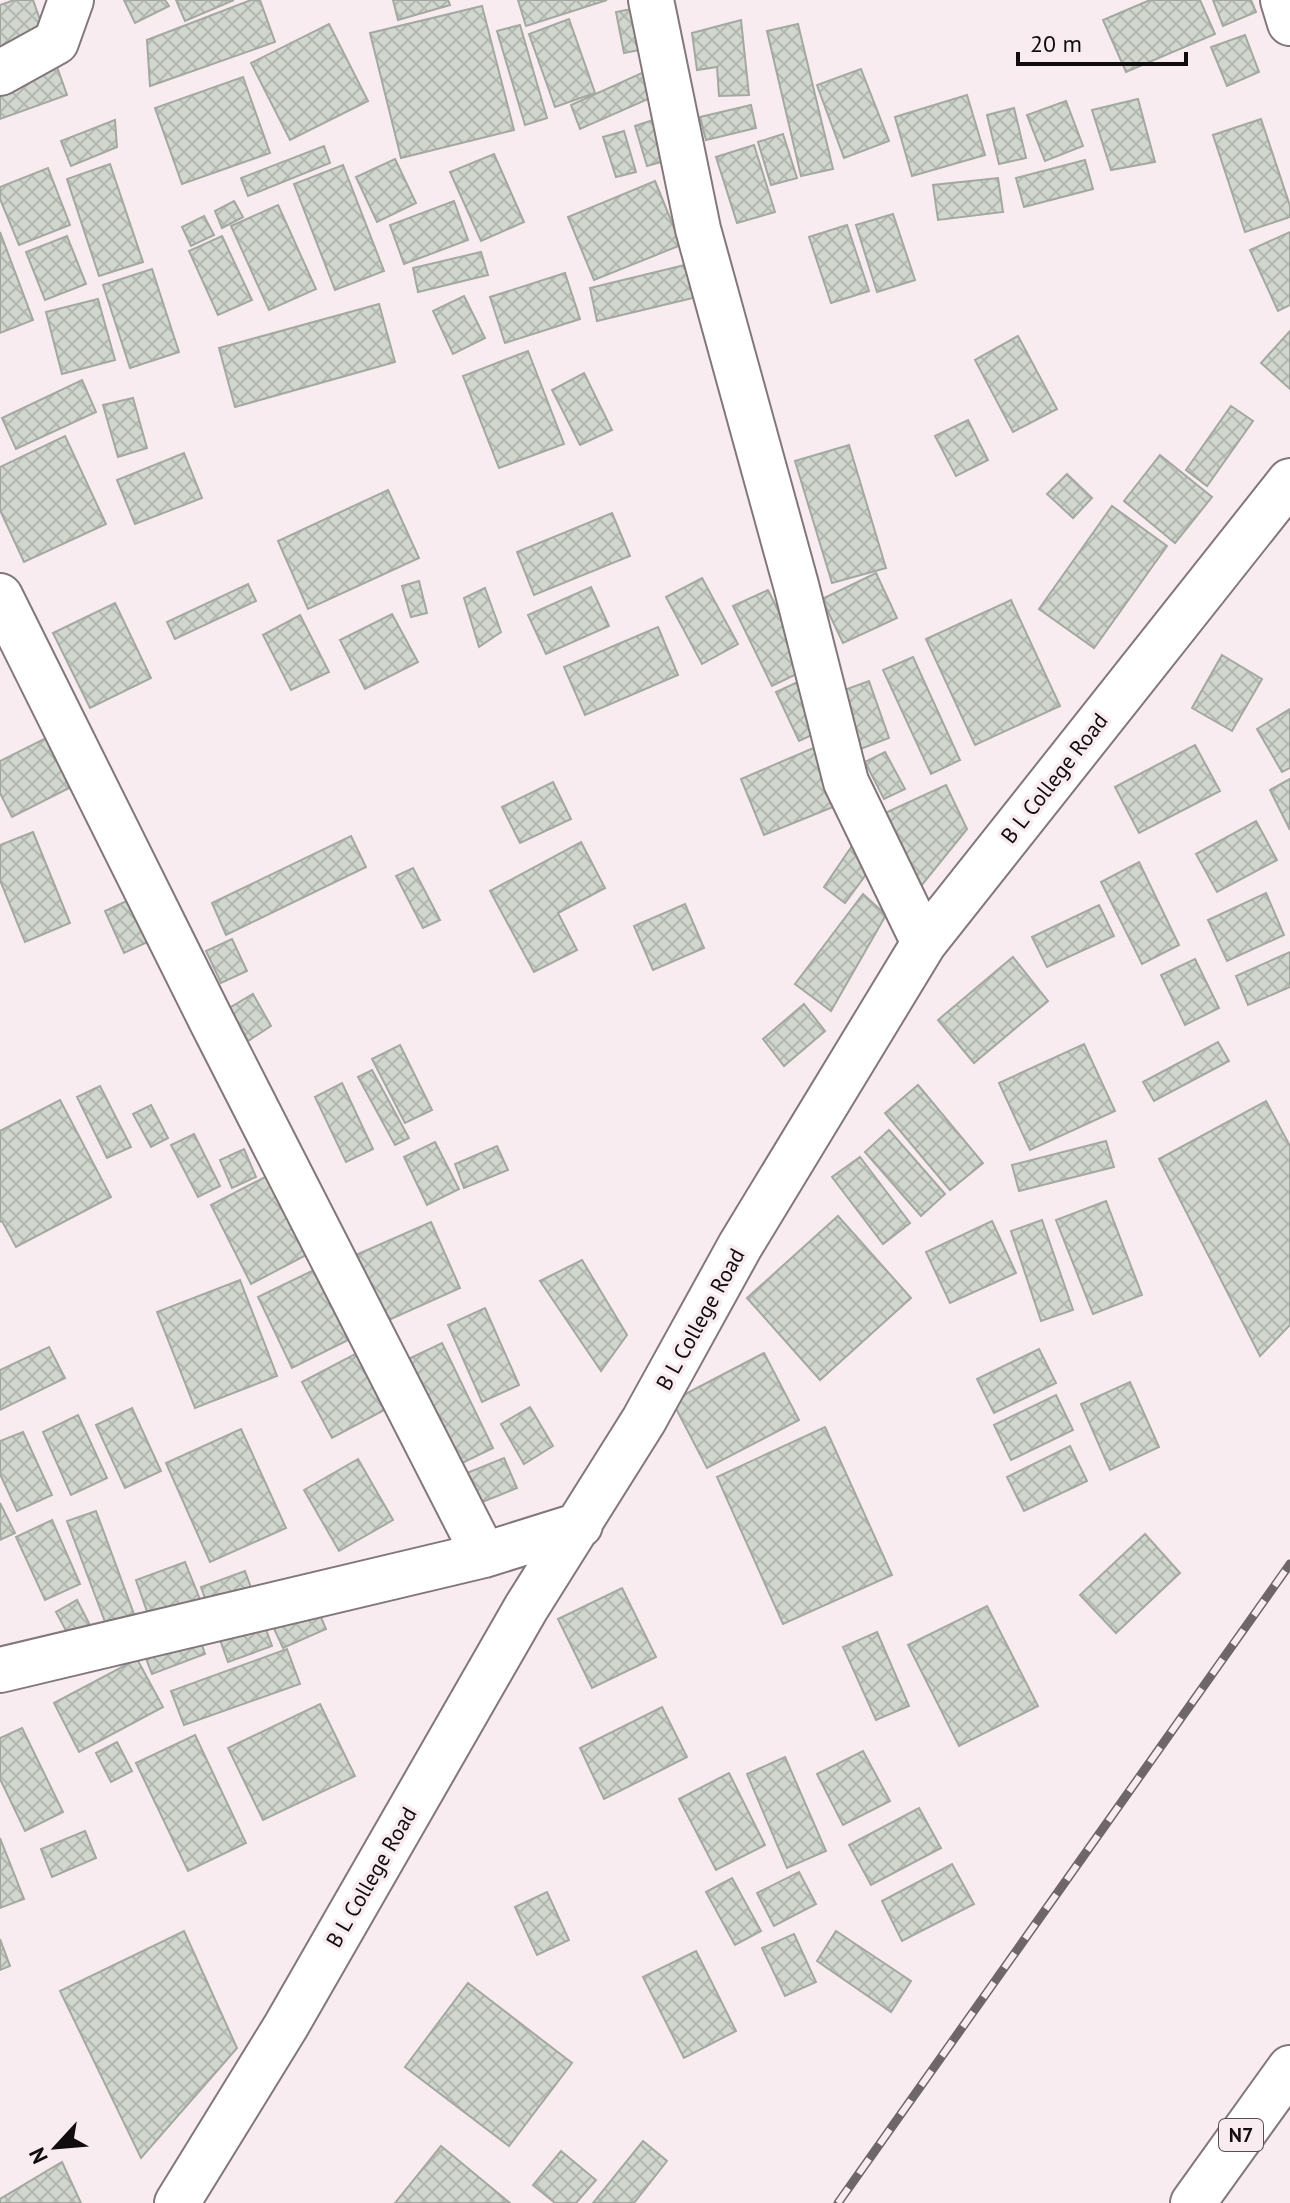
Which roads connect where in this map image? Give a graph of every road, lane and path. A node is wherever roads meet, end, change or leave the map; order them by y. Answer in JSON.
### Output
{"nodes":[{"id":1,"x":71,"y":0,"type":"edge"},
{"id":2,"x":651,"y":0,"type":"edge"},
{"id":3,"x":1283,"y":0,"type":"edge"},
{"id":4,"x":1290,"y":23,"type":"edge"},
{"id":5,"x":0,"y":73,"type":"edge"},
{"id":6,"x":1290,"y":481,"type":"edge"},
{"id":7,"x":0,"y":596,"type":"edge"},
{"id":8,"x":924,"y":943,"type":"junction"},
{"id":9,"x":580,"y":1525,"type":"junction"},
{"id":10,"x":484,"y":1555,"type":"junction"},
{"id":11,"x":0,"y":1670,"type":"edge"},
{"id":12,"x":1290,"y":2068,"type":"edge"},
{"id":13,"x":177,"y":2203,"type":"edge"},
{"id":14,"x":1193,"y":2203,"type":"edge"}],
"edges":[{"from":1,"to":5,"type":"main road"},
{"from":2,"to":8,"type":"main road"},
{"from":3,"to":4,"type":"main road"},
{"from":6,"to":8,"type":"main road","name":"B L College Road"},
{"from":7,"to":10,"type":"main road"},
{"from":8,"to":9,"type":"main road","name":"B L College Road"},
{"from":9,"to":10,"type":"main road"},
{"from":9,"to":13,"type":"main road","name":"B L College Road"},
{"from":10,"to":11,"type":"main road"},
{"from":12,"to":14,"type":"main road","number":"N7"}]}
